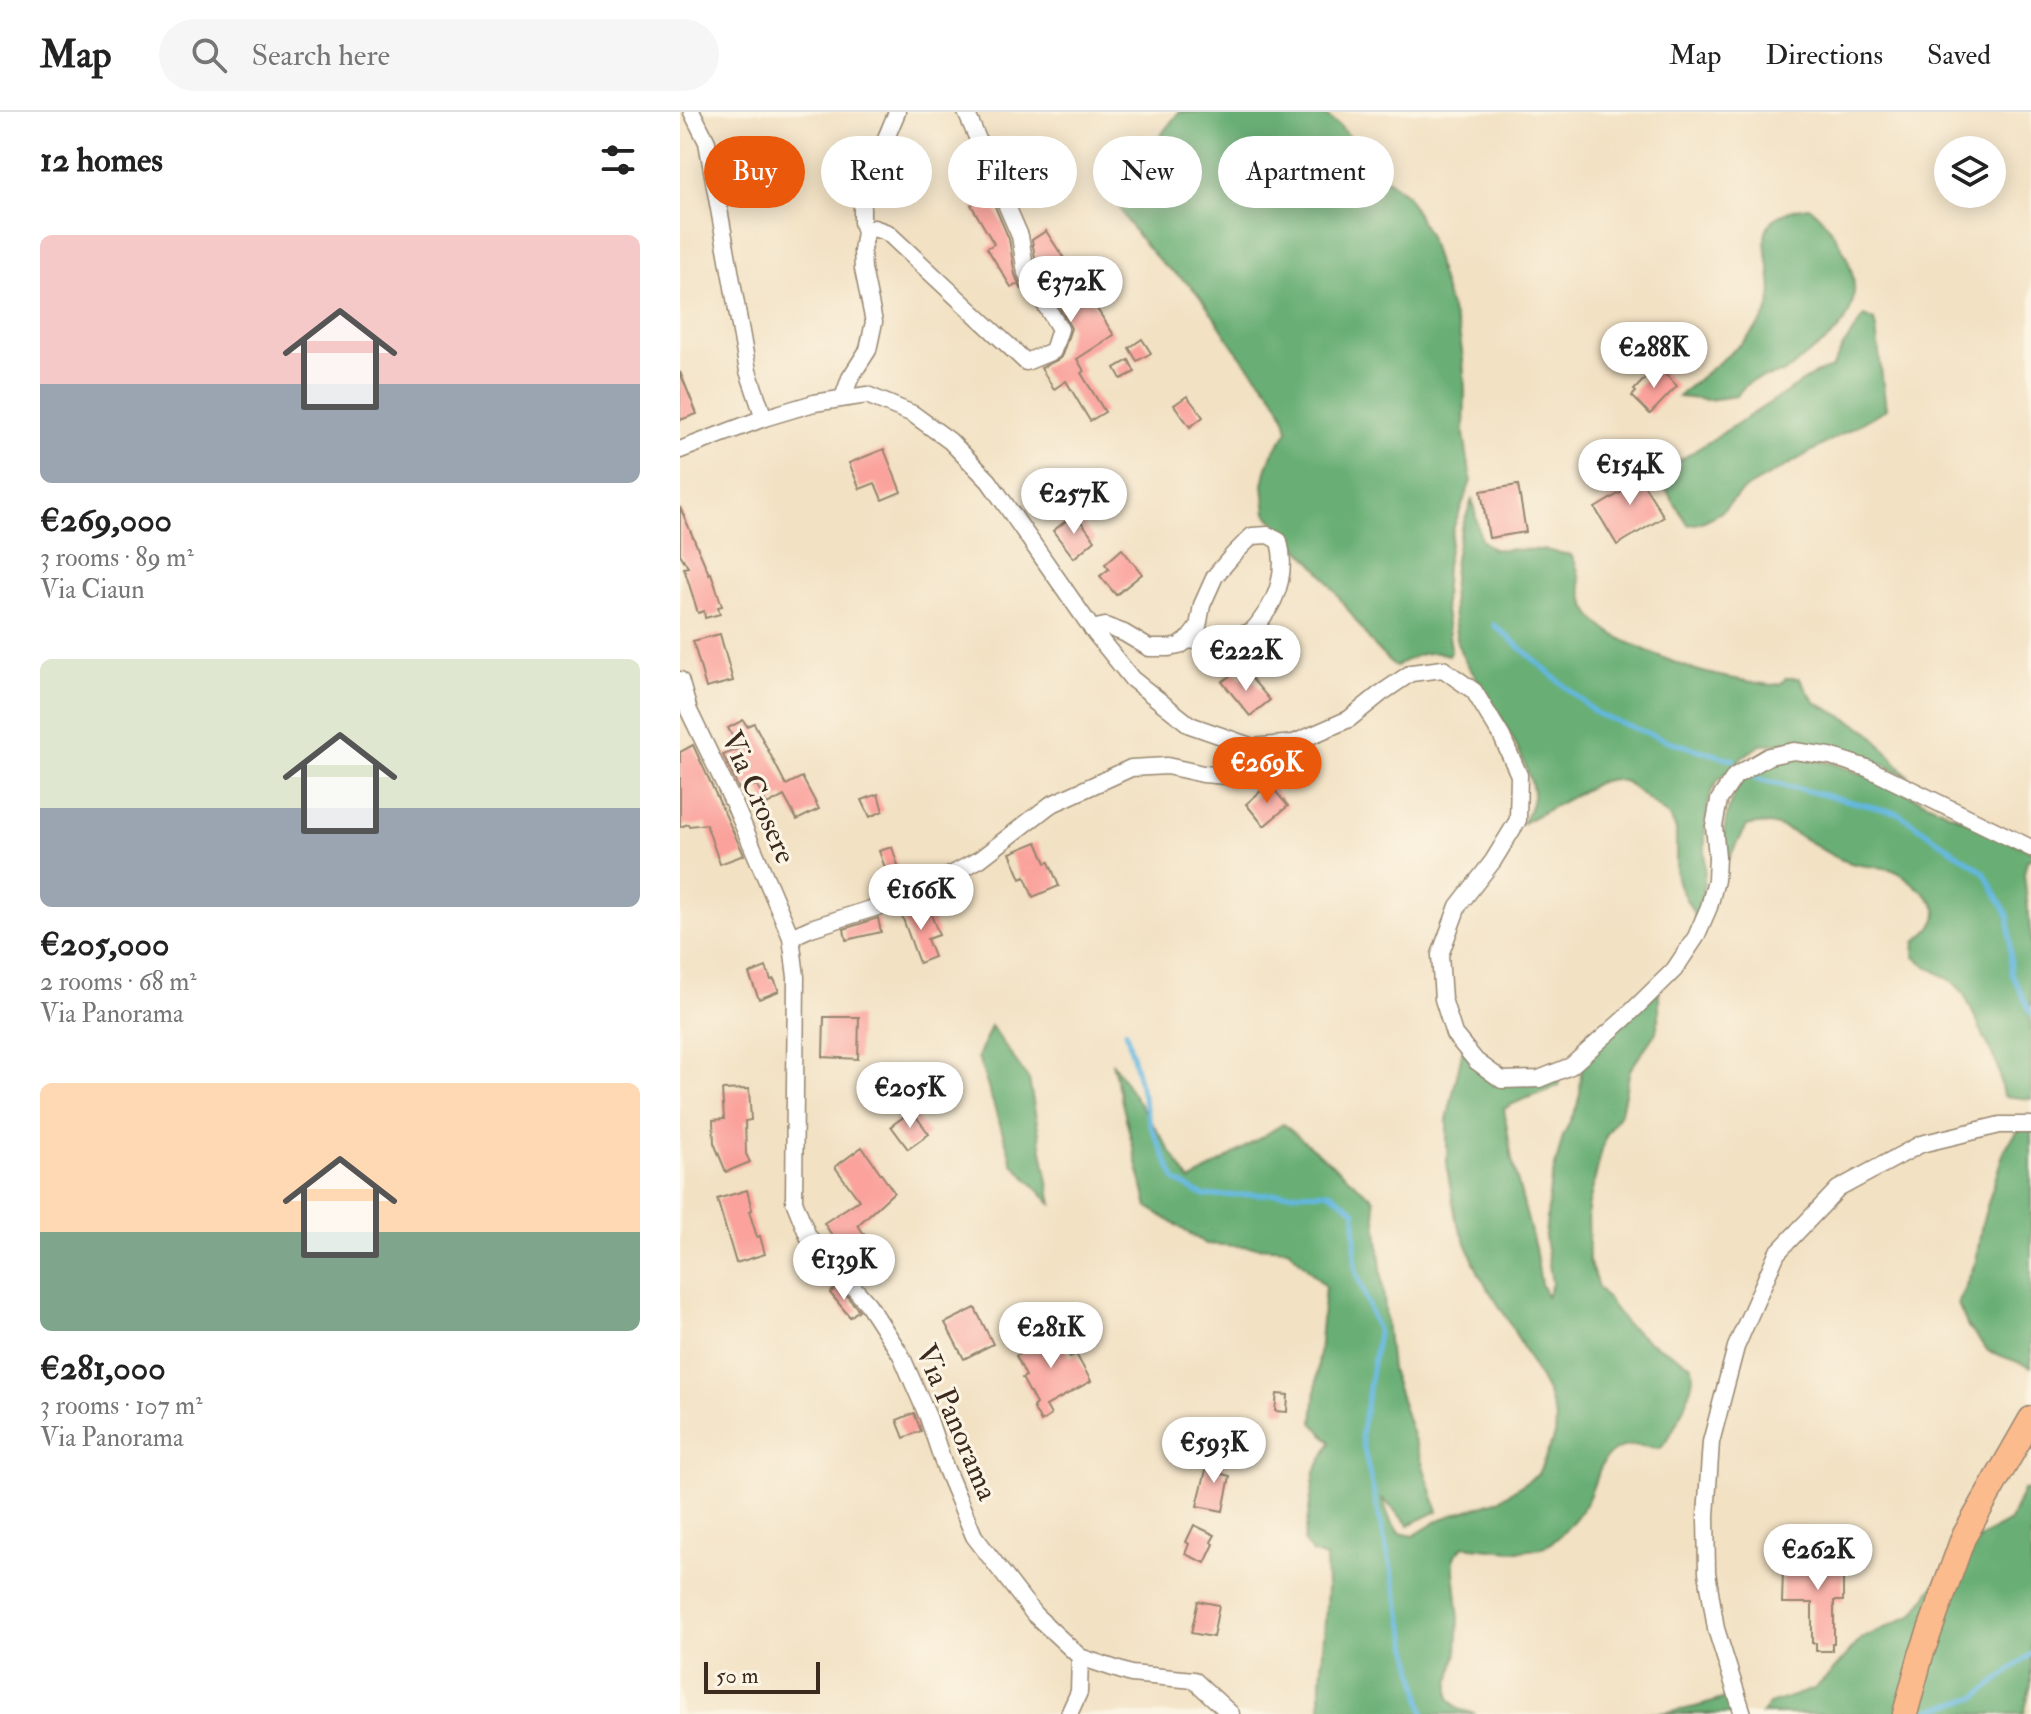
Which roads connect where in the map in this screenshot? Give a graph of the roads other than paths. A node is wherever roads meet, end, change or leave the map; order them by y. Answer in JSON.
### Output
{"nodes":[{"id":1,"x":692,"y":112,"type":"edge"},
{"id":2,"x":897,"y":112,"type":"edge"},
{"id":3,"x":966,"y":112,"type":"edge"},
{"id":4,"x":865,"y":232,"type":"junction"},
{"id":5,"x":843,"y":398,"type":"junction"},
{"id":6,"x":764,"y":418,"type":"junction"},
{"id":7,"x":680,"y":450,"type":"edge"},
{"id":8,"x":1092,"y":629,"type":"junction"},
{"id":9,"x":1188,"y":640,"type":"junction"},
{"id":10,"x":680,"y":680,"type":"edge"},
{"id":11,"x":686,"y":719,"type":"edge"},
{"id":12,"x":1294,"y":743,"type":"junction"},
{"id":13,"x":2031,"y":848,"type":"edge"},
{"id":14,"x":791,"y":937,"type":"junction"},
{"id":15,"x":2031,"y":1125,"type":"edge"},
{"id":16,"x":2031,"y":1419,"type":"edge"},
{"id":17,"x":1080,"y":1657,"type":"junction"},
{"id":18,"x":1069,"y":1714,"type":"edge"},
{"id":19,"x":1231,"y":1714,"type":"edge"},
{"id":20,"x":1743,"y":1714,"type":"edge"},
{"id":21,"x":1905,"y":1714,"type":"edge"}],
"edges":[{"from":1,"to":6,"type":"street"},
{"from":2,"to":4,"type":"street"},
{"from":3,"to":4,"type":"street"},
{"from":4,"to":5,"type":"street"},
{"from":5,"to":6,"type":"street"},
{"from":5,"to":8,"type":"street"},
{"from":6,"to":7,"type":"street"},
{"from":8,"to":9,"type":"street"},
{"from":8,"to":12,"type":"street"},
{"from":9,"to":9,"type":"street"},
{"from":10,"to":11,"type":"street","name":"Via Crosere"},
{"from":11,"to":14,"type":"street","name":"Via Crosere"},
{"from":12,"to":13,"type":"street"},
{"from":12,"to":14,"type":"street"},
{"from":14,"to":17,"type":"street","name":"Via Panorama"},
{"from":15,"to":20,"type":"street"},
{"from":16,"to":21,"type":"highway"},
{"from":17,"to":18,"type":"street"},
{"from":17,"to":19,"type":"street","name":"Via Panorama"}]}
